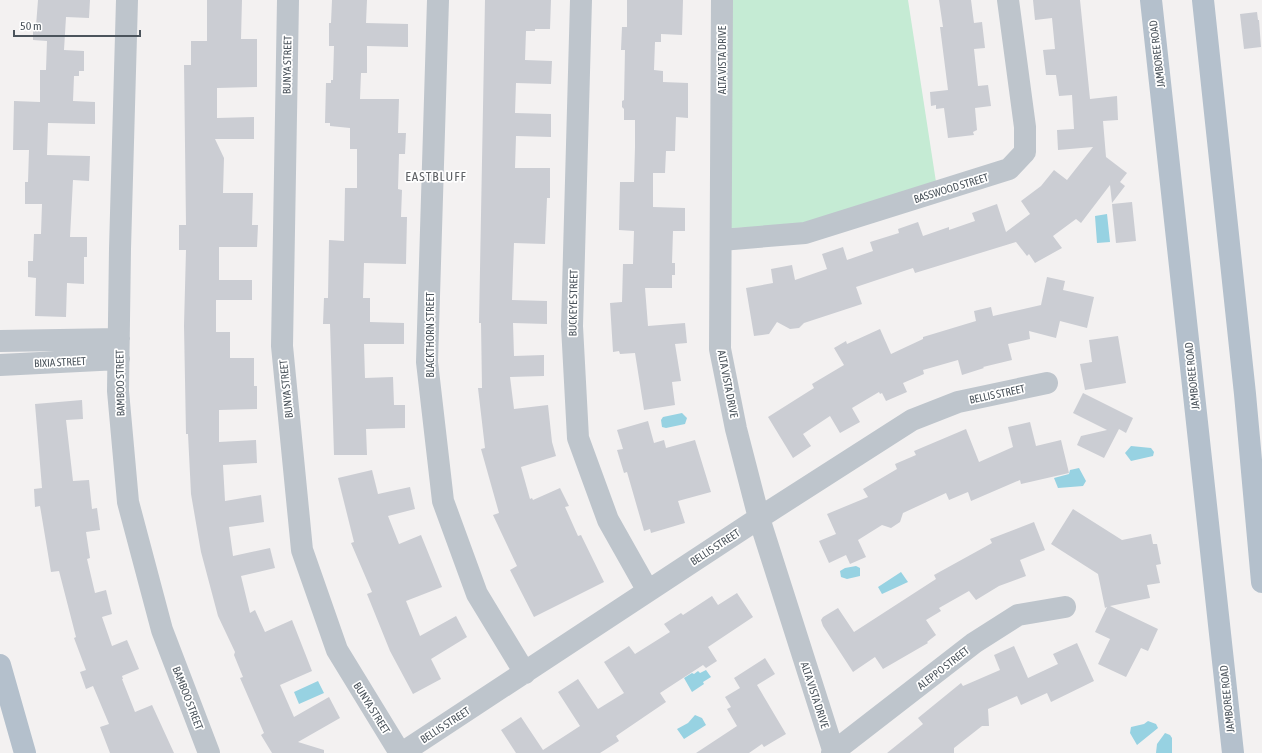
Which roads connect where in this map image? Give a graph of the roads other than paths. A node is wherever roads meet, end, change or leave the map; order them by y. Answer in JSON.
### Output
{"nodes":[{"id":1,"x":127,"y":0,"type":"edge"},
{"id":2,"x":288,"y":0,"type":"edge"},
{"id":3,"x":438,"y":0,"type":"edge"},
{"id":4,"x":581,"y":0,"type":"edge"},
{"id":5,"x":722,"y":0,"type":"edge"},
{"id":6,"x":1008,"y":0,"type":"edge"},
{"id":7,"x":1151,"y":0,"type":"edge"},
{"id":8,"x":1203,"y":0,"type":"edge"},
{"id":9,"x":721,"y":240,"type":"junction"},
{"id":10,"x":0,"y":341,"type":"edge"},
{"id":11,"x":119,"y":349,"type":"junction"},
{"id":12,"x":0,"y":365,"type":"edge"},
{"id":13,"x":1047,"y":383,"type":"dead end"},
{"id":14,"x":759,"y":518,"type":"junction"},
{"id":15,"x":1262,"y":582,"type":"edge"},
{"id":16,"x":648,"y":591,"type":"junction"},
{"id":17,"x":1065,"y":607,"type":"dead end"},
{"id":18,"x":0,"y":665,"type":"edge"},
{"id":19,"x":525,"y":672,"type":"junction"},
{"id":20,"x":25,"y":753,"type":"edge"},
{"id":21,"x":209,"y":753,"type":"edge"},
{"id":22,"x":401,"y":753,"type":"edge"},
{"id":23,"x":833,"y":753,"type":"edge"},
{"id":24,"x":1233,"y":753,"type":"edge"}],
"edges":[{"from":1,"to":11,"type":"street","name":"BAMBOO STREET"},
{"from":2,"to":22,"type":"street","name":"BUNYA STREET"},
{"from":3,"to":19,"type":"street","name":"BLACKTHORN STREET"},
{"from":4,"to":16,"type":"street","name":"BUCKEYE STREET"},
{"from":5,"to":9,"type":"street","name":"ALTA VISTA DRIVE"},
{"from":6,"to":9,"type":"street","name":"BASSWOOD STREET"},
{"from":7,"to":24,"type":"main road","name":"JAMBOREE ROAD"},
{"from":8,"to":15,"type":"main road"},
{"from":9,"to":14,"type":"street","name":"ALTA VISTA DRIVE"},
{"from":10,"to":11,"type":"street","name":"BIXIA STREET"},
{"from":11,"to":12,"type":"street","name":"BIXIA STREET"},
{"from":11,"to":21,"type":"street","name":"BAMBOO STREET"},
{"from":13,"to":14,"type":"street","name":"BELLIS STREET"},
{"from":14,"to":16,"type":"street","name":"BELLIS STREET"},
{"from":14,"to":23,"type":"street","name":"ALTA VISTA DRIVE"},
{"from":16,"to":19,"type":"street","name":"BELLIS STREET"},
{"from":17,"to":23,"type":"street","name":"ALEPPO STREET"},
{"from":18,"to":20,"type":"main road"},
{"from":19,"to":22,"type":"street","name":"BELLIS STREET"}]}
